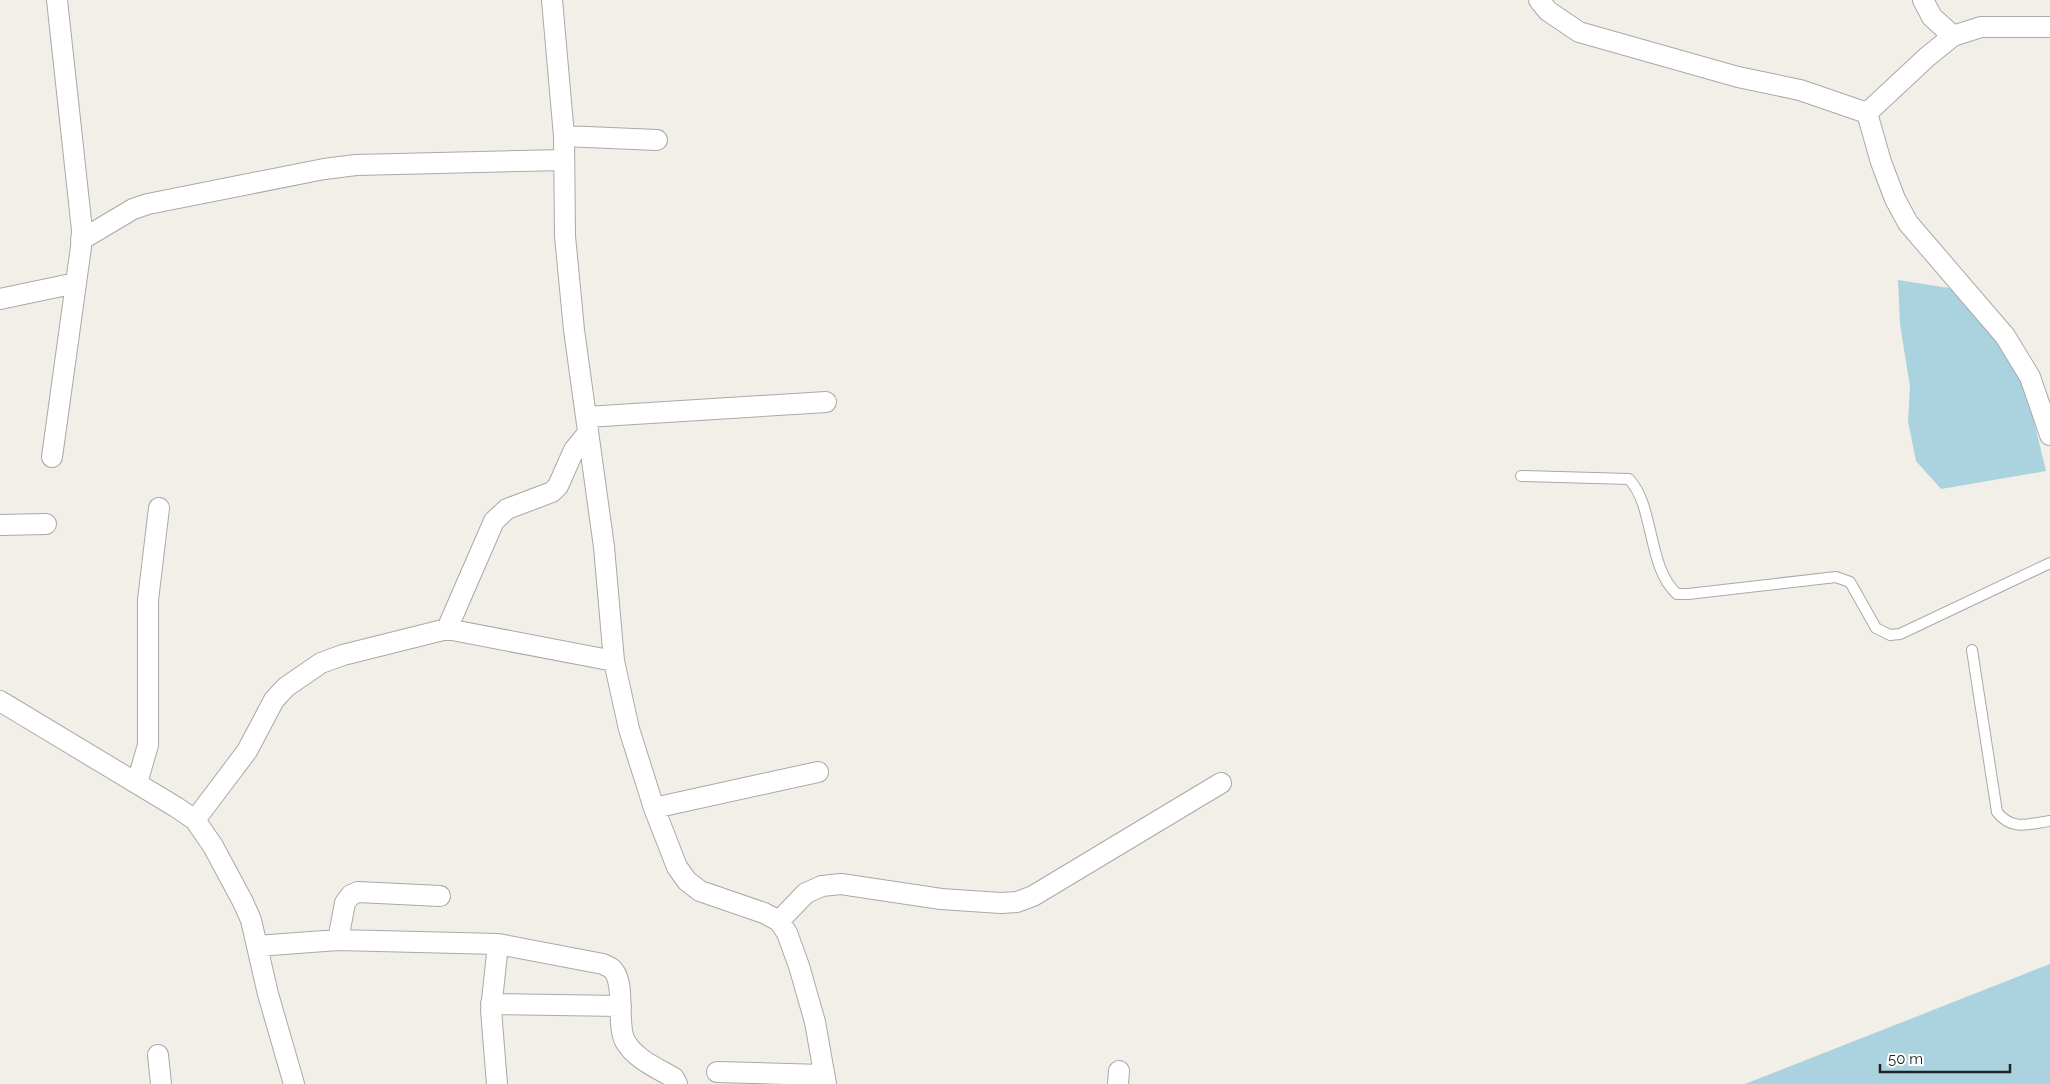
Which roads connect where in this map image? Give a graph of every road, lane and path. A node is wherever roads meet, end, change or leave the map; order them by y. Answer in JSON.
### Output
{"nodes":[{"id":1,"x":57,"y":0,"type":"edge"},
{"id":2,"x":552,"y":0,"type":"edge"},
{"id":3,"x":1539,"y":0,"type":"edge"},
{"id":4,"x":1924,"y":0,"type":"edge"},
{"id":5,"x":2050,"y":27,"type":"edge"},
{"id":6,"x":1953,"y":36,"type":"junction"},
{"id":7,"x":1867,"y":113,"type":"junction"},
{"id":8,"x":564,"y":136,"type":"junction"},
{"id":9,"x":657,"y":140,"type":"dead end"},
{"id":10,"x":564,"y":160,"type":"junction"},
{"id":11,"x":81,"y":240,"type":"junction"},
{"id":12,"x":76,"y":283,"type":"junction"},
{"id":13,"x":0,"y":299,"type":"edge"},
{"id":14,"x":826,"y":402,"type":"dead end"},
{"id":15,"x":587,"y":425,"type":"junction"},
{"id":16,"x":2050,"y":435,"type":"edge"},
{"id":17,"x":52,"y":457,"type":"dead end"},
{"id":18,"x":1521,"y":476,"type":"dead end"},
{"id":19,"x":159,"y":508,"type":"dead end"},
{"id":20,"x":46,"y":524,"type":"dead end"},
{"id":21,"x":0,"y":525,"type":"edge"},
{"id":22,"x":2050,"y":563,"type":"edge"},
{"id":23,"x":447,"y":629,"type":"junction"},
{"id":24,"x":1972,"y":650,"type":"dead end"},
{"id":25,"x":614,"y":661,"type":"junction"},
{"id":26,"x":0,"y":701,"type":"edge"},
{"id":27,"x":818,"y":772,"type":"dead end"},
{"id":28,"x":1221,"y":783,"type":"dead end"},
{"id":29,"x":137,"y":784,"type":"junction"},
{"id":30,"x":654,"y":808,"type":"junction"},
{"id":31,"x":195,"y":820,"type":"junction"},
{"id":32,"x":2050,"y":821,"type":"edge"},
{"id":33,"x":440,"y":896,"type":"dead end"},
{"id":34,"x":779,"y":921,"type":"junction"},
{"id":35,"x":338,"y":940,"type":"junction"},
{"id":36,"x":498,"y":944,"type":"junction"},
{"id":37,"x":257,"y":946,"type":"junction"},
{"id":38,"x":491,"y":1004,"type":"junction"},
{"id":39,"x":621,"y":1006,"type":"junction"},
{"id":40,"x":158,"y":1055,"type":"dead end"},
{"id":41,"x":717,"y":1072,"type":"dead end"},
{"id":42,"x":825,"y":1079,"type":"edge"},
{"id":43,"x":161,"y":1084,"type":"edge"},
{"id":44,"x":294,"y":1084,"type":"edge"},
{"id":45,"x":497,"y":1084,"type":"edge"},
{"id":46,"x":678,"y":1084,"type":"edge"}],
"edges":[{"from":1,"to":11,"type":"street"},
{"from":2,"to":8,"type":"street"},
{"from":3,"to":7,"type":"street"},
{"from":4,"to":6,"type":"street"},
{"from":5,"to":6,"type":"street"},
{"from":6,"to":7,"type":"street"},
{"from":7,"to":16,"type":"street"},
{"from":8,"to":9,"type":"street"},
{"from":8,"to":10,"type":"street"},
{"from":10,"to":11,"type":"street"},
{"from":10,"to":15,"type":"street"},
{"from":11,"to":12,"type":"street"},
{"from":12,"to":13,"type":"street"},
{"from":12,"to":17,"type":"street"},
{"from":14,"to":15,"type":"street"},
{"from":15,"to":23,"type":"street"},
{"from":15,"to":25,"type":"street"},
{"from":18,"to":22,"type":"lane"},
{"from":19,"to":29,"type":"street"},
{"from":20,"to":21,"type":"street"},
{"from":23,"to":25,"type":"street"},
{"from":23,"to":31,"type":"street"},
{"from":24,"to":32,"type":"lane"},
{"from":25,"to":30,"type":"street"},
{"from":26,"to":29,"type":"street"},
{"from":27,"to":30,"type":"street"},
{"from":28,"to":34,"type":"street"},
{"from":29,"to":31,"type":"street"},
{"from":30,"to":34,"type":"street"},
{"from":31,"to":37,"type":"street"},
{"from":33,"to":35,"type":"street"},
{"from":34,"to":42,"type":"street"},
{"from":35,"to":36,"type":"street"},
{"from":35,"to":37,"type":"street"},
{"from":36,"to":38,"type":"street"},
{"from":36,"to":39,"type":"street"},
{"from":37,"to":44,"type":"street"},
{"from":38,"to":39,"type":"street"},
{"from":38,"to":45,"type":"street"},
{"from":39,"to":46,"type":"street"},
{"from":40,"to":43,"type":"street"},
{"from":41,"to":42,"type":"street"}]}
